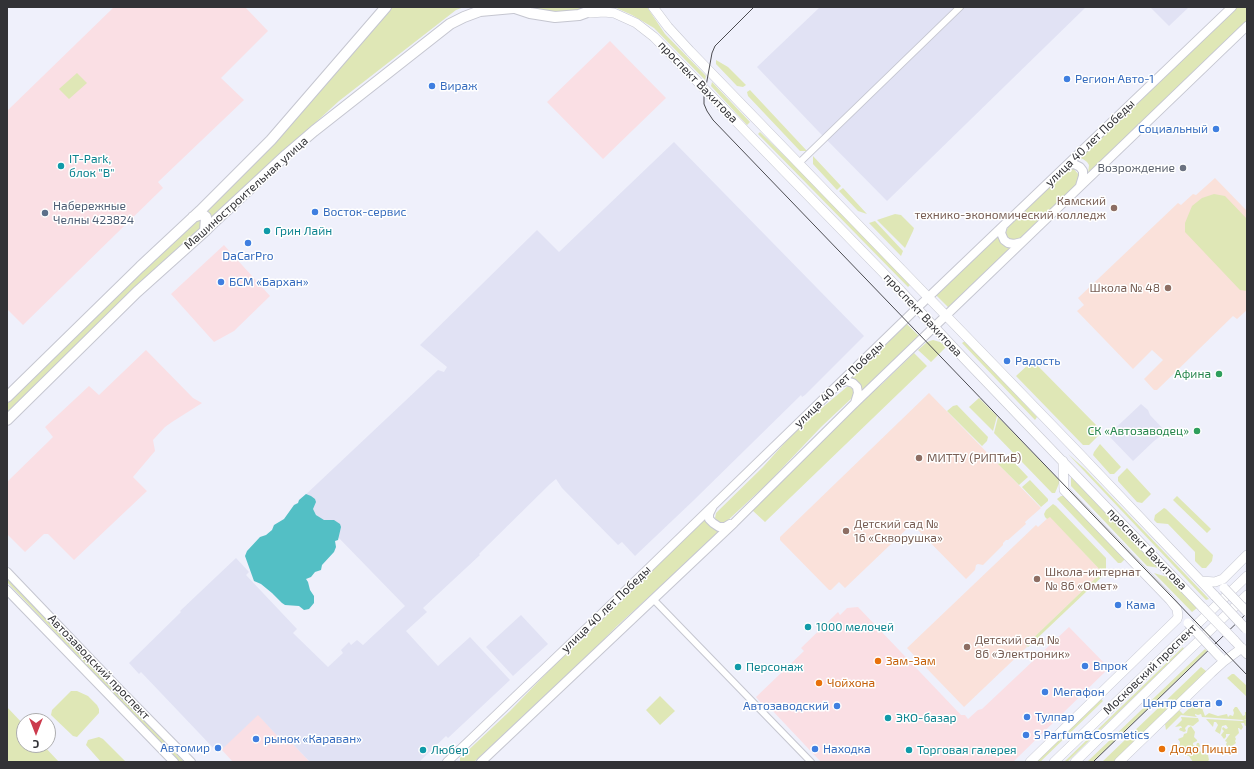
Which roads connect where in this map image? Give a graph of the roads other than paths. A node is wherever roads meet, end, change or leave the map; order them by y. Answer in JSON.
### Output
{"nodes":[{"id":1,"x":386,"y":7,"type":"edge"},
{"id":2,"x":513,"y":7,"type":"edge"},
{"id":3,"x":601,"y":7,"type":"edge"},
{"id":4,"x":653,"y":7,"type":"edge"},
{"id":5,"x":960,"y":7,"type":"edge"},
{"id":6,"x":1232,"y":7,"type":"edge"},
{"id":7,"x":579,"y":15,"type":"junction"},
{"id":8,"x":1247,"y":26,"type":"edge"},
{"id":9,"x":768,"y":132,"type":"junction"},
{"id":10,"x":757,"y":142,"type":"junction"},
{"id":11,"x":799,"y":163,"type":"junction"},
{"id":12,"x":1061,"y":170,"type":"junction"},
{"id":13,"x":1080,"y":187,"type":"junction"},
{"id":14,"x":193,"y":218,"type":"junction"},
{"id":15,"x":1003,"y":226,"type":"junction"},
{"id":16,"x":205,"y":231,"type":"junction"},
{"id":17,"x":1022,"y":242,"type":"junction"},
{"id":18,"x":928,"y":298,"type":"junction"},
{"id":19,"x":917,"y":308,"type":"junction"},
{"id":20,"x":946,"y":317,"type":"junction"},
{"id":21,"x":935,"y":327,"type":"junction"},
{"id":22,"x":839,"y":384,"type":"junction"},
{"id":23,"x":7,"y":396,"type":"edge"},
{"id":24,"x":854,"y":404,"type":"junction"},
{"id":25,"x":7,"y":420,"type":"edge"},
{"id":26,"x":1056,"y":430,"type":"junction"},
{"id":27,"x":1043,"y":440,"type":"junction"},
{"id":28,"x":1063,"y":461,"type":"junction"},
{"id":29,"x":714,"y":506,"type":"junction"},
{"id":30,"x":734,"y":523,"type":"junction"},
{"id":31,"x":1247,"y":555,"type":"edge"},
{"id":32,"x":7,"y":572,"type":"edge"},
{"id":33,"x":1247,"y":576,"type":"edge"},
{"id":34,"x":1200,"y":581,"type":"junction"},
{"id":35,"x":1223,"y":583,"type":"junction"},
{"id":36,"x":7,"y":590,"type":"edge"},
{"id":37,"x":1247,"y":595,"type":"edge"},
{"id":38,"x":652,"y":599,"type":"junction"},
{"id":39,"x":1247,"y":612,"type":"edge"},
{"id":40,"x":1177,"y":619,"type":"junction"},
{"id":41,"x":61,"y":630,"type":"junction"},
{"id":42,"x":1246,"y":630,"type":"edge"},
{"id":43,"x":53,"y":637,"type":"junction"},
{"id":44,"x":1244,"y":651,"type":"edge"},
{"id":45,"x":1222,"y":659,"type":"junction"},
{"id":46,"x":456,"y":753,"type":"junction"},
{"id":47,"x":174,"y":762,"type":"edge"},
{"id":48,"x":191,"y":762,"type":"edge"},
{"id":49,"x":447,"y":762,"type":"edge"},
{"id":50,"x":454,"y":762,"type":"edge"},
{"id":51,"x":481,"y":762,"type":"edge"},
{"id":52,"x":811,"y":762,"type":"edge"},
{"id":53,"x":1030,"y":762,"type":"edge"},
{"id":54,"x":1054,"y":762,"type":"edge"},
{"id":55,"x":1075,"y":762,"type":"edge"},
{"id":56,"x":1119,"y":762,"type":"edge"}],
"edges":[{"from":1,"to":14,"type":"main road","name":"Машиностроительная улица"},
{"from":2,"to":7,"type":"main road"},
{"from":2,"to":16,"type":"main road","name":"Машиностроительная улица"},
{"from":3,"to":7,"type":"main road"},
{"from":4,"to":9,"type":"main road","name":"проспект Вахитова"},
{"from":5,"to":11,"type":"street"},
{"from":6,"to":12,"type":"street","name":"улица 40 лет Победы"},
{"from":7,"to":10,"type":"main road","name":"проспект Вахитова"},
{"from":8,"to":13,"type":"street","name":"улица 40 лет Победы"},
{"from":9,"to":10,"type":"main road"},
{"from":9,"to":11,"type":"main road","name":"проспект Вахитова"},
{"from":10,"to":19,"type":"main road","name":"проспект Вахитова"},
{"from":11,"to":18,"type":"main road","name":"проспект Вахитова"},
{"from":12,"to":13,"type":"street"},
{"from":12,"to":15,"type":"street","name":"улица 40 лет Победы"},
{"from":13,"to":17,"type":"street","name":"улица 40 лет Победы"},
{"from":14,"to":16,"type":"main road"},
{"from":14,"to":23,"type":"main road","name":"Машиностроительная улица"},
{"from":15,"to":17,"type":"street"},
{"from":15,"to":18,"type":"street","name":"улица 40 лет Победы"},
{"from":16,"to":25,"type":"main road","name":"Машиностроительная улица"},
{"from":17,"to":20,"type":"street","name":"улица 40 лет Победы"},
{"from":18,"to":19,"type":"street","name":"улица 40 лет Победы"},
{"from":18,"to":20,"type":"main road","name":"проспект Вахитова"},
{"from":19,"to":21,"type":"main road","name":"проспект Вахитова"},
{"from":19,"to":22,"type":"street","name":"улица 40 лет Победы"},
{"from":20,"to":21,"type":"street","name":"улица 40 лет Победы"},
{"from":20,"to":26,"type":"main road","name":"проспект Вахитова"},
{"from":21,"to":24,"type":"street","name":"улица 40 лет Победы"},
{"from":21,"to":27,"type":"main road","name":"проспект Вахитова"},
{"from":22,"to":24,"type":"street"},
{"from":22,"to":29,"type":"street","name":"улица 40 лет Победы"},
{"from":24,"to":30,"type":"street","name":"улица 40 лет Победы"},
{"from":26,"to":27,"type":"main road"},
{"from":26,"to":34,"type":"main road","name":"проспект Вахитова"},
{"from":27,"to":28,"type":"main road","name":"проспект Вахитова"},
{"from":28,"to":40,"type":"main road"},
{"from":28,"to":44,"type":"main road","name":"проспект Вахитова","bridge":true},
{"from":29,"to":30,"type":"street"},
{"from":29,"to":46,"type":"street","name":"улица 40 лет Победы"},
{"from":30,"to":38,"type":"street","name":"улица 40 лет Победы"},
{"from":31,"to":35,"type":"main road"},
{"from":32,"to":41,"type":"street","name":"Автозаводский проспект"},
{"from":33,"to":54,"type":"main road","name":"Московский проспект"},
{"from":34,"to":35,"type":"main road"},
{"from":34,"to":42,"type":"main road","name":"проспект Вахитова","bridge":true},
{"from":35,"to":39,"type":"main road","bridge":true},
{"from":36,"to":43,"type":"street","name":"Автозаводский проспект"},
{"from":37,"to":55,"type":"main road","name":"Московский проспект"},
{"from":38,"to":51,"type":"street","name":"улица 40 лет Победы"},
{"from":38,"to":52,"type":"street"},
{"from":40,"to":45,"type":"main road","bridge":true},
{"from":40,"to":53,"type":"main road"},
{"from":41,"to":43,"type":"street"},
{"from":41,"to":48,"type":"street","name":"Автозаводский проспект"},
{"from":43,"to":47,"type":"street","name":"Автозаводский проспект"},
{"from":44,"to":45,"type":"main road"},
{"from":45,"to":56,"type":"main road"},
{"from":46,"to":49,"type":"street","name":"улица 40 лет Победы"},
{"from":46,"to":50,"type":"street"}]}
